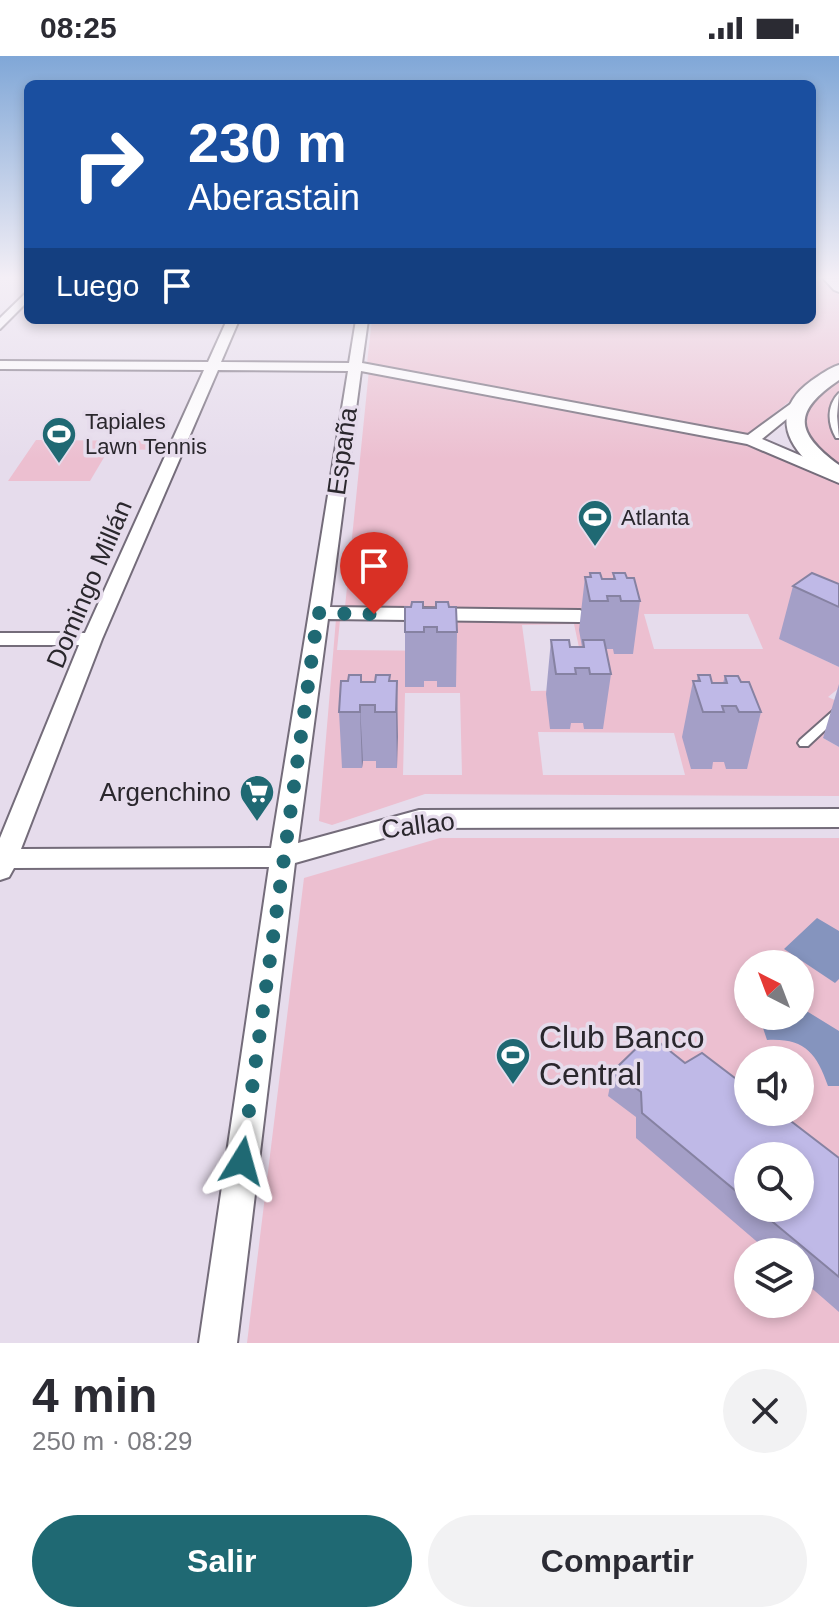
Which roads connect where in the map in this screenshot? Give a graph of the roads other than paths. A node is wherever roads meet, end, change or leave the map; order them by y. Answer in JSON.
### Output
{"nodes":[{"id":1,"x":225,"y":339,"type":"edge"},
{"id":2,"x":359,"y":339,"type":"edge"},
{"id":3,"x":0,"y":365,"type":"edge"},
{"id":4,"x":213,"y":366,"type":"junction"},
{"id":5,"x":354,"y":366,"type":"junction"},
{"id":6,"x":839,"y":371,"type":"edge"},
{"id":7,"x":839,"y":395,"type":"edge"},
{"id":8,"x":800,"y":401,"type":"junction"},
{"id":9,"x":839,"y":436,"type":"edge"},
{"id":10,"x":751,"y":440,"type":"junction"},
{"id":11,"x":839,"y":476,"type":"edge"},
{"id":12,"x":318,"y":613,"type":"junction"},
{"id":13,"x":587,"y":616,"type":"edge"},
{"id":14,"x":0,"y":639,"type":"edge"},
{"id":15,"x":92,"y":639,"type":"junction"},
{"id":16,"x":839,"y":711,"type":"edge"},
{"id":17,"x":804,"y":743,"type":"dead end"},
{"id":18,"x":839,"y":818,"type":"edge"},
{"id":19,"x":283,"y":857,"type":"junction"},
{"id":20,"x":2,"y":863,"type":"edge"},
{"id":21,"x":218,"y":1343,"type":"edge"}],
"edges":[{"from":1,"to":4,"type":"street","name":"Domingo Millán"},
{"from":2,"to":5,"type":"street","name":"España"},
{"from":3,"to":4,"type":"street"},
{"from":4,"to":5,"type":"street"},
{"from":4,"to":15,"type":"street","name":"Domingo Millán"},
{"from":5,"to":10,"type":"street"},
{"from":5,"to":12,"type":"street","name":"España"},
{"from":6,"to":8,"type":"street"},
{"from":7,"to":9,"type":"lane"},
{"from":8,"to":10,"type":"street"},
{"from":8,"to":11,"type":"street"},
{"from":10,"to":11,"type":"street"},
{"from":12,"to":13,"type":"street"},
{"from":12,"to":19,"type":"street","name":"España"},
{"from":14,"to":15,"type":"street"},
{"from":15,"to":20,"type":"street","name":"Domingo Millán"},
{"from":16,"to":17,"type":"lane"},
{"from":18,"to":19,"type":"street","name":"Callao"},
{"from":19,"to":20,"type":"street","name":"Callao"},
{"from":19,"to":21,"type":"street","name":"España"}]}
